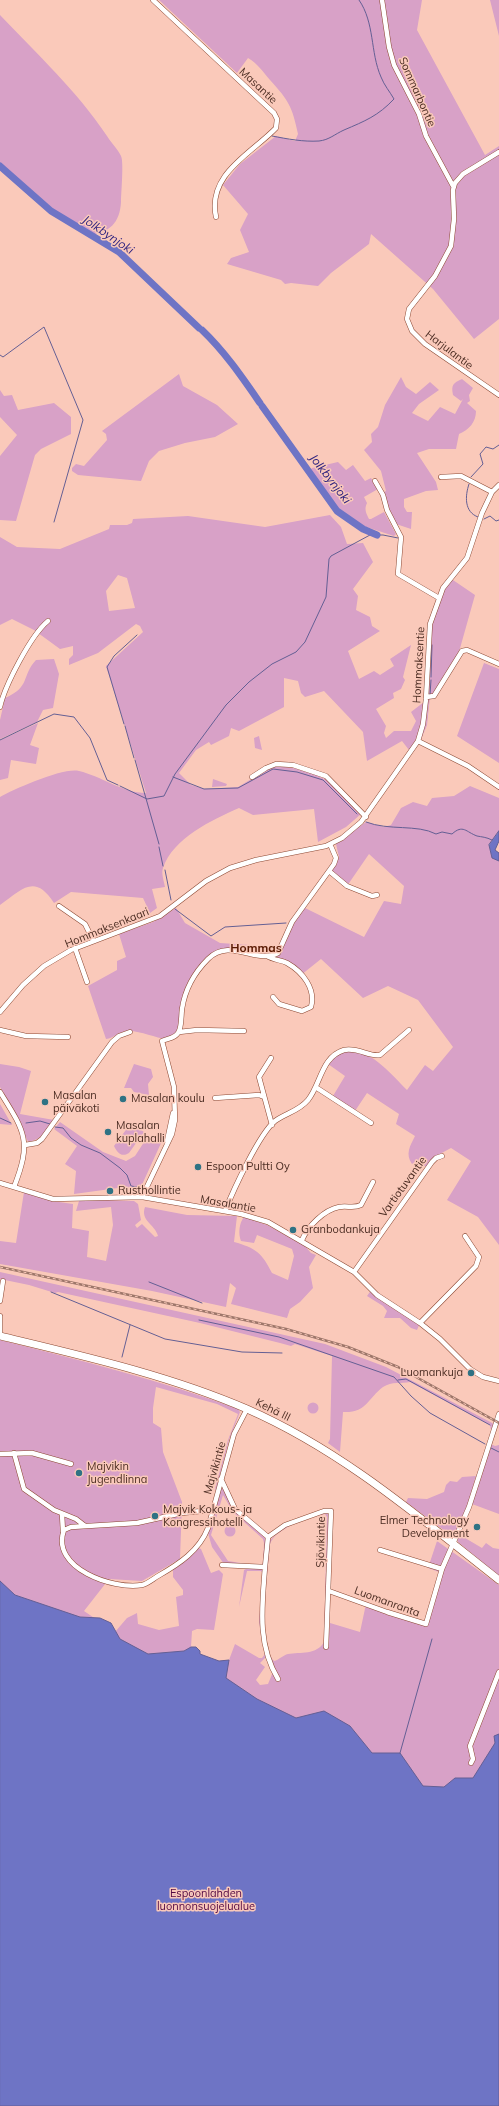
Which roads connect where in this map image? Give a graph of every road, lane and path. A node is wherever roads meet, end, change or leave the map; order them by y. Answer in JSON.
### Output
{"nodes":[{"id":1,"x":153,"y":0,"type":"edge"},
{"id":2,"x":382,"y":0,"type":"edge"},
{"id":3,"x":499,"y":152,"type":"edge"},
{"id":4,"x":453,"y":186,"type":"junction"},
{"id":5,"x":216,"y":217,"type":"dead end"},
{"id":6,"x":499,"y":395,"type":"edge"},
{"id":7,"x":441,"y":478,"type":"dead end"},
{"id":8,"x":376,"y":481,"type":"dead end"},
{"id":9,"x":499,"y":485,"type":"edge"},
{"id":10,"x":492,"y":492,"type":"junction"},
{"id":11,"x":439,"y":598,"type":"junction"},
{"id":12,"x":48,"y":621,"type":"dead end"},
{"id":13,"x":499,"y":664,"type":"edge"},
{"id":14,"x":426,"y":697,"type":"junction"},
{"id":15,"x":0,"y":707,"type":"edge"},
{"id":16,"x":418,"y":742,"type":"junction"},
{"id":17,"x":252,"y":777,"type":"dead end"},
{"id":18,"x":499,"y":787,"type":"edge"},
{"id":19,"x":366,"y":817,"type":"junction"},
{"id":20,"x":361,"y":822,"type":"joint"},
{"id":21,"x":330,"y":844,"type":"junction"},
{"id":22,"x":329,"y":871,"type":"junction"},
{"id":23,"x":377,"y":895,"type":"dead end"},
{"id":24,"x":59,"y":906,"type":"dead end"},
{"id":25,"x":93,"y":940,"type":"junction"},
{"id":26,"x":75,"y":948,"type":"junction"},
{"id":27,"x":267,"y":956,"type":"junction"},
{"id":28,"x":87,"y":982,"type":"dead end"},
{"id":29,"x":274,"y":997,"type":"dead end"},
{"id":30,"x":2,"y":1005,"type":"edge"},
{"id":31,"x":0,"y":1012,"type":"edge"},
{"id":32,"x":0,"y":1030,"type":"edge"},
{"id":33,"x":409,"y":1030,"type":"dead end"},
{"id":34,"x":244,"y":1031,"type":"dead end"},
{"id":35,"x":130,"y":1032,"type":"dead end"},
{"id":36,"x":179,"y":1032,"type":"junction"},
{"id":37,"x":68,"y":1037,"type":"dead end"},
{"id":38,"x":271,"y":1058,"type":"dead end"},
{"id":39,"x":317,"y":1088,"type":"junction"},
{"id":40,"x":0,"y":1092,"type":"edge"},
{"id":41,"x":264,"y":1097,"type":"junction"},
{"id":42,"x":216,"y":1098,"type":"dead end"},
{"id":43,"x":371,"y":1123,"type":"dead end"},
{"id":44,"x":272,"y":1125,"type":"junction"},
{"id":45,"x":25,"y":1145,"type":"junction"},
{"id":46,"x":442,"y":1156,"type":"dead end"},
{"id":47,"x":373,"y":1182,"type":"dead end"},
{"id":48,"x":0,"y":1183,"type":"edge"},
{"id":49,"x":14,"y":1187,"type":"junction"},
{"id":50,"x":142,"y":1197,"type":"junction"},
{"id":51,"x":225,"y":1212,"type":"junction"},
{"id":52,"x":465,"y":1236,"type":"dead end"},
{"id":53,"x":302,"y":1240,"type":"junction"},
{"id":54,"x":354,"y":1272,"type":"junction"},
{"id":55,"x":3,"y":1281,"type":"dead end"},
{"id":56,"x":0,"y":1301,"type":"edge"},
{"id":57,"x":0,"y":1316,"type":"edge"},
{"id":58,"x":420,"y":1323,"type":"junction"},
{"id":59,"x":0,"y":1335,"type":"edge"},
{"id":60,"x":499,"y":1381,"type":"edge"},
{"id":61,"x":246,"y":1409,"type":"junction"},
{"id":62,"x":499,"y":1414,"type":"edge"},
{"id":63,"x":14,"y":1453,"type":"junction"},
{"id":64,"x":0,"y":1454,"type":"edge"},
{"id":65,"x":71,"y":1464,"type":"dead end"},
{"id":66,"x":221,"y":1480,"type":"junction"},
{"id":67,"x":211,"y":1509,"type":"junction"},
{"id":68,"x":62,"y":1514,"type":"junction"},
{"id":69,"x":85,"y":1526,"type":"junction"},
{"id":70,"x":63,"y":1534,"type":"junction"},
{"id":71,"x":268,"y":1537,"type":"junction"},
{"id":72,"x":452,"y":1542,"type":"junction"},
{"id":73,"x":380,"y":1550,"type":"dead end"},
{"id":74,"x":222,"y":1565,"type":"dead end"},
{"id":75,"x":265,"y":1568,"type":"junction"},
{"id":76,"x":442,"y":1569,"type":"junction"},
{"id":77,"x":499,"y":1580,"type":"edge"},
{"id":78,"x":329,"y":1591,"type":"junction"},
{"id":79,"x":326,"y":1647,"type":"dead end"},
{"id":80,"x":499,"y":1672,"type":"edge"},
{"id":81,"x":278,"y":1679,"type":"dead end"},
{"id":82,"x":471,"y":1763,"type":"dead end"}],
"edges":[{"from":1,"to":5,"type":"street","name":"Masantie"},
{"from":2,"to":4,"type":"street","name":"Sommarbontie"},
{"from":3,"to":4,"type":"street"},
{"from":4,"to":6,"type":"street","name":"Harjulantie"},
{"from":7,"to":10,"type":"street"},
{"from":8,"to":11,"type":"street"},
{"from":9,"to":10,"type":"street","name":"Hommaksentie"},
{"from":10,"to":11,"type":"street","name":"Hommaksentie"},
{"from":11,"to":14,"type":"street","name":"Hommaksentie"},
{"from":12,"to":15,"type":"street"},
{"from":13,"to":14,"type":"street"},
{"from":14,"to":16,"type":"street","name":"Hommaksentie"},
{"from":16,"to":18,"type":"street"},
{"from":16,"to":19,"type":"street","name":"Hommaksentie"},
{"from":17,"to":19,"type":"street"},
{"from":19,"to":20,"type":"street","name":"Hommaksentie"},
{"from":20,"to":21,"type":"street","name":"Hommaksenkaari"},
{"from":21,"to":22,"type":"street"},
{"from":21,"to":25,"type":"street","name":"Hommaksenkaari"},
{"from":22,"to":23,"type":"street"},
{"from":22,"to":27,"type":"street"},
{"from":24,"to":25,"type":"street"},
{"from":25,"to":26,"type":"street","name":"Hommaksenkaari"},
{"from":26,"to":28,"type":"street"},
{"from":26,"to":30,"type":"street","name":"Hommaksenkaari"},
{"from":27,"to":29,"type":"street"},
{"from":27,"to":36,"type":"street"},
{"from":30,"to":31,"type":"street","name":"Hommaksenkaari"},
{"from":32,"to":37,"type":"street"},
{"from":33,"to":39,"type":"street"},
{"from":34,"to":36,"type":"street"},
{"from":35,"to":45,"type":"street"},
{"from":36,"to":50,"type":"street"},
{"from":38,"to":41,"type":"street"},
{"from":39,"to":43,"type":"street"},
{"from":39,"to":44,"type":"street"},
{"from":40,"to":45,"type":"street"},
{"from":41,"to":42,"type":"street"},
{"from":41,"to":44,"type":"street"},
{"from":44,"to":51,"type":"street"},
{"from":45,"to":49,"type":"street"},
{"from":46,"to":54,"type":"street","name":"Vartiotuvantie"},
{"from":47,"to":53,"type":"street"},
{"from":48,"to":49,"type":"street","name":"Masalantie"},
{"from":49,"to":50,"type":"street","name":"Masalantie"},
{"from":50,"to":51,"type":"street","name":"Masalantie"},
{"from":51,"to":53,"type":"street","name":"Masalantie"},
{"from":52,"to":58,"type":"street"},
{"from":53,"to":54,"type":"street","name":"Masalantie"},
{"from":54,"to":58,"type":"street","name":"Masalantie"},
{"from":55,"to":56,"type":"street"},
{"from":57,"to":59,"type":"street"},
{"from":58,"to":60,"type":"street","name":"Masalantie"},
{"from":59,"to":61,"type":"highway","name":"Kehä III"},
{"from":61,"to":66,"type":"street","name":"Majvikintie"},
{"from":61,"to":72,"type":"highway","name":"Kehä III"},
{"from":62,"to":72,"type":"street"},
{"from":63,"to":64,"type":"street"},
{"from":63,"to":65,"type":"street"},
{"from":63,"to":68,"type":"street"},
{"from":66,"to":67,"type":"street","name":"Majvikintie"},
{"from":66,"to":71,"type":"street"},
{"from":67,"to":69,"type":"street"},
{"from":67,"to":70,"type":"street","name":"Majvikintie"},
{"from":68,"to":69,"type":"street"},
{"from":68,"to":70,"type":"street","name":"Majvikintie"},
{"from":69,"to":70,"type":"street"},
{"from":71,"to":75,"type":"street"},
{"from":71,"to":78,"type":"street","name":"Sjövikintie"},
{"from":72,"to":76,"type":"street","name":"Luomanranta"},
{"from":72,"to":77,"type":"highway","name":"Kehä III"},
{"from":73,"to":76,"type":"street"},
{"from":74,"to":75,"type":"street"},
{"from":75,"to":81,"type":"street"},
{"from":76,"to":78,"type":"street","name":"Luomanranta"},
{"from":78,"to":79,"type":"street","name":"Sjövikintie"},
{"from":80,"to":82,"type":"street"}]}
